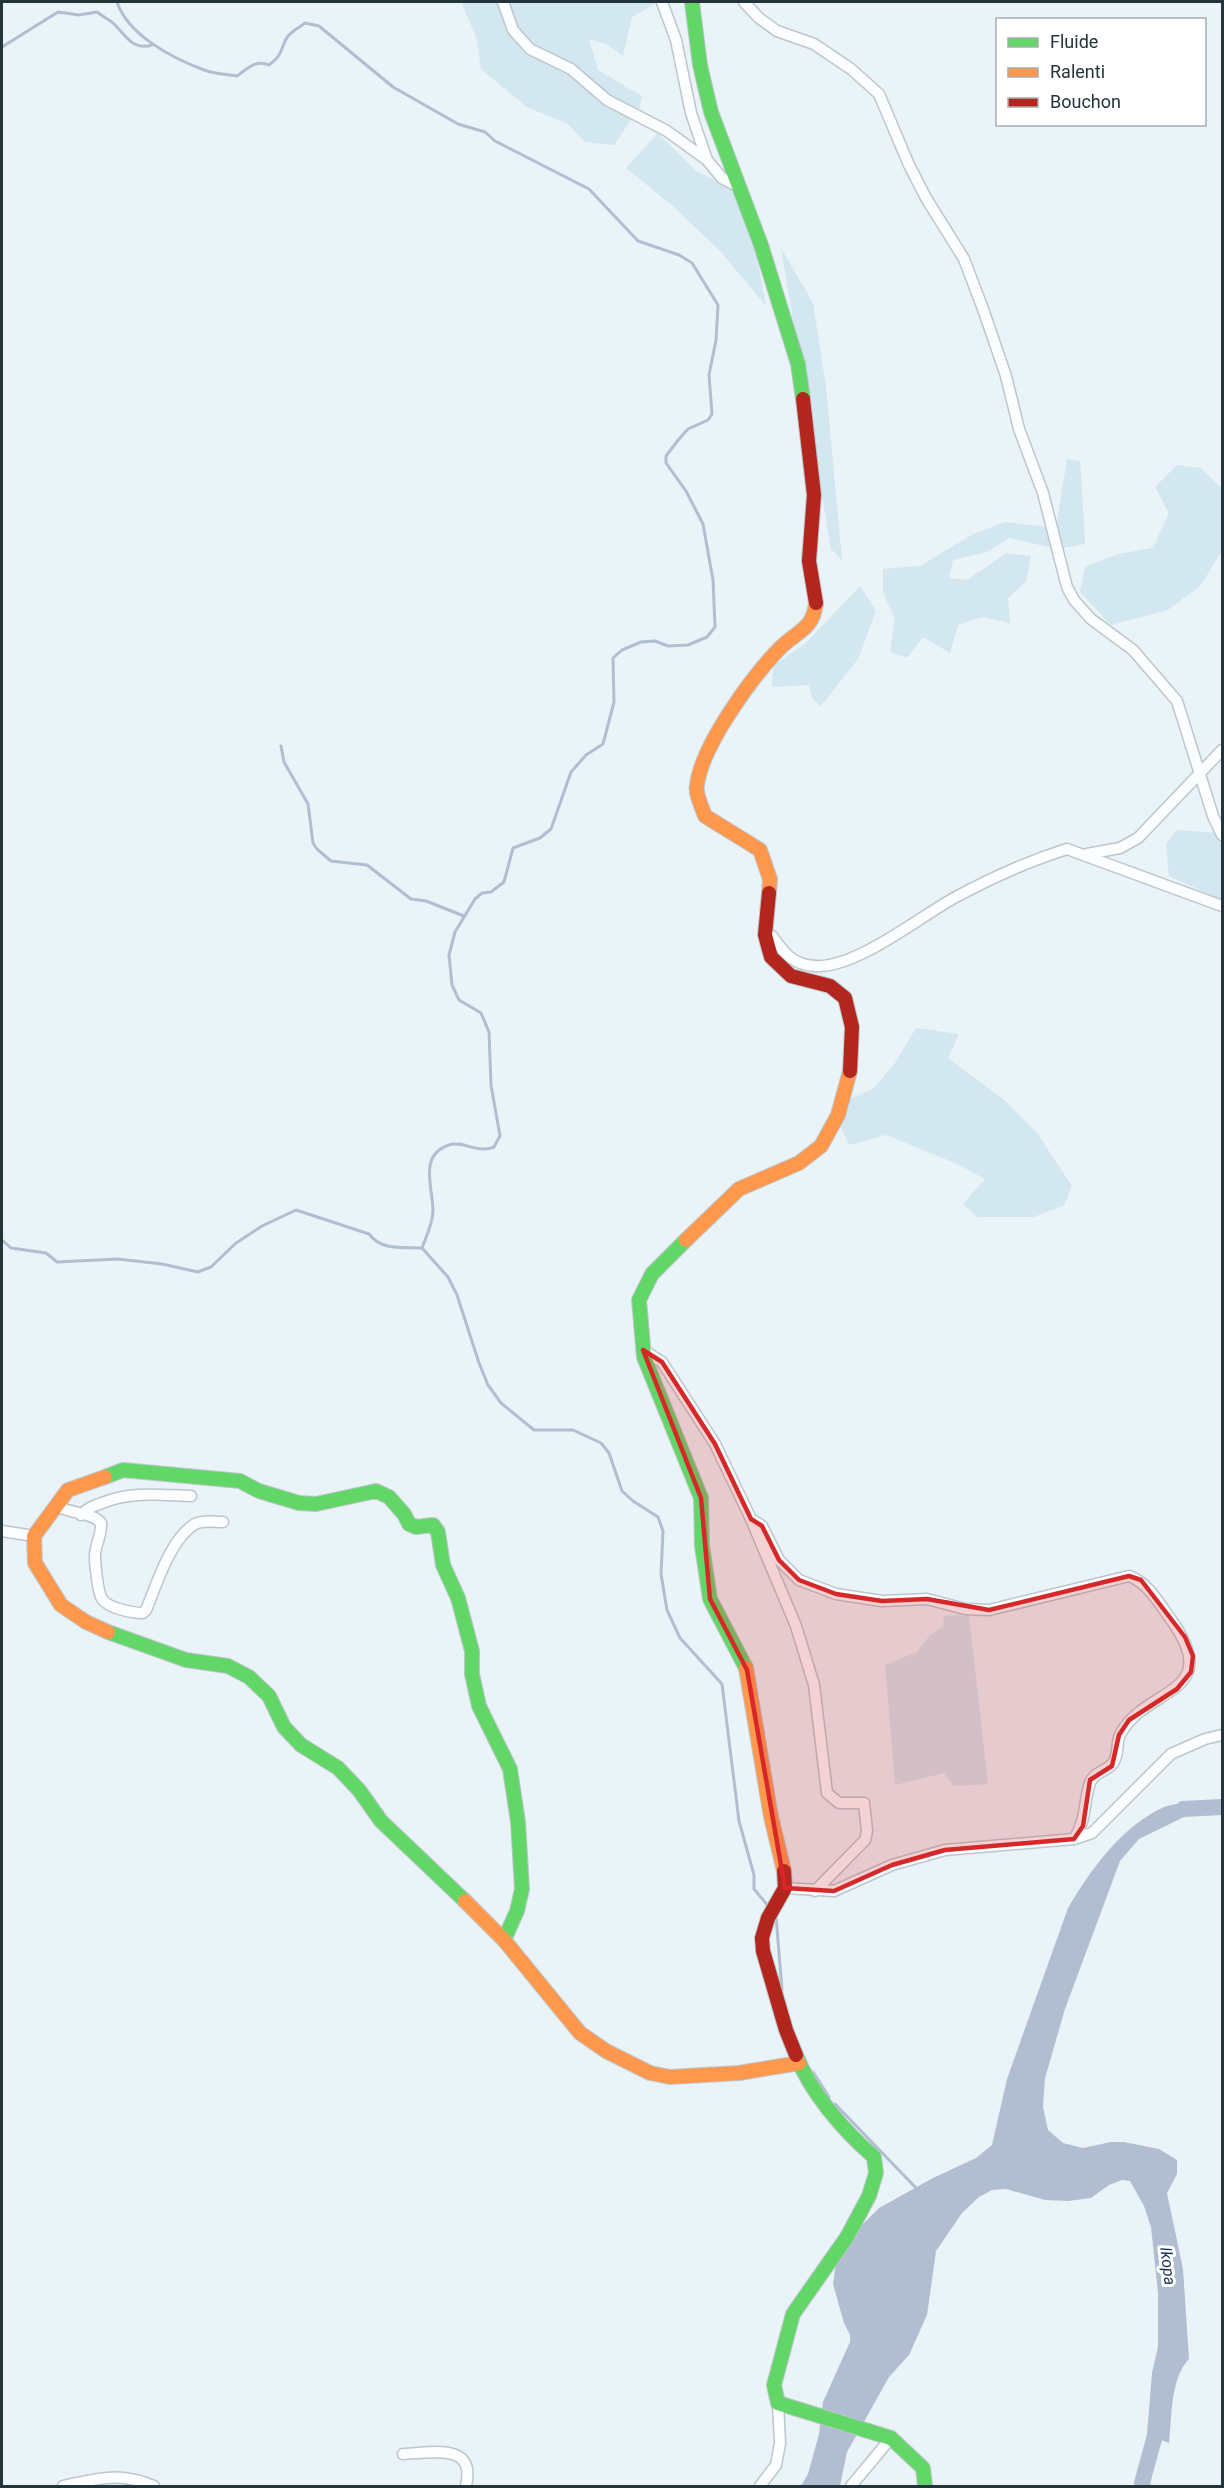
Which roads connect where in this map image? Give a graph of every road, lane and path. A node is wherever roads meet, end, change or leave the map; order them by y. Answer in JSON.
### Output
{"nodes":[{"id":1,"x":503,"y":2,"type":"edge"},
{"id":2,"x":662,"y":2,"type":"edge"},
{"id":3,"x":692,"y":2,"type":"edge"},
{"id":4,"x":744,"y":2,"type":"edge"},
{"id":5,"x":707,"y":160,"type":"junction"},
{"id":6,"x":741,"y":188,"type":"junction"},
{"id":7,"x":1222,"y":750,"type":"edge"},
{"id":8,"x":1201,"y":773,"type":"junction"},
{"id":9,"x":1222,"y":835,"type":"edge"},
{"id":10,"x":1087,"y":854,"type":"junction"},
{"id":11,"x":1222,"y":906,"type":"edge"},
{"id":12,"x":765,"y":935,"type":"junction"},
{"id":13,"x":644,"y":1350,"type":"junction"},
{"id":14,"x":191,"y":1496,"type":"dead end"},
{"id":15,"x":57,"y":1506,"type":"junction"},
{"id":16,"x":81,"y":1515,"type":"junction"},
{"id":17,"x":751,"y":1519,"type":"junction"},
{"id":18,"x":223,"y":1522,"type":"dead end"},
{"id":19,"x":2,"y":1531,"type":"edge"},
{"id":20,"x":34,"y":1536,"type":"junction"},
{"id":21,"x":1222,"y":1735,"type":"edge"},
{"id":22,"x":1074,"y":1839,"type":"junction"},
{"id":23,"x":783,"y":1891,"type":"junction"},
{"id":24,"x":815,"y":1891,"type":"junction"},
{"id":25,"x":504,"y":1940,"type":"junction"},
{"id":26,"x":799,"y":2063,"type":"junction"},
{"id":27,"x":778,"y":2403,"type":"junction"},
{"id":28,"x":886,"y":2437,"type":"junction"},
{"id":29,"x":403,"y":2454,"type":"dead end"},
{"id":30,"x":63,"y":2487,"type":"edge"},
{"id":31,"x":154,"y":2487,"type":"edge"},
{"id":32,"x":466,"y":2487,"type":"edge"},
{"id":33,"x":760,"y":2487,"type":"edge"},
{"id":34,"x":851,"y":2487,"type":"edge"},
{"id":35,"x":925,"y":2487,"type":"edge"}],
"edges":[{"from":1,"to":5,"type":"street"},
{"from":2,"to":5,"type":"street"},
{"from":3,"to":6,"type":"street"},
{"from":4,"to":8,"type":"street"},
{"from":5,"to":6,"type":"street"},
{"from":6,"to":12,"type":"street"},
{"from":7,"to":8,"type":"street"},
{"from":8,"to":9,"type":"street"},
{"from":8,"to":10,"type":"street"},
{"from":10,"to":11,"type":"street"},
{"from":10,"to":12,"type":"street"},
{"from":12,"to":13,"type":"street"},
{"from":13,"to":17,"type":"street"},
{"from":13,"to":23,"type":"street"},
{"from":14,"to":16,"type":"street"},
{"from":15,"to":16,"type":"street"},
{"from":15,"to":20,"type":"street"},
{"from":15,"to":25,"type":"street"},
{"from":16,"to":18,"type":"street"},
{"from":17,"to":22,"type":"street"},
{"from":17,"to":24,"type":"street"},
{"from":19,"to":20,"type":"street"},
{"from":20,"to":25,"type":"street"},
{"from":21,"to":22,"type":"street"},
{"from":22,"to":24,"type":"street"},
{"from":23,"to":24,"type":"street"},
{"from":23,"to":26,"type":"street"},
{"from":25,"to":26,"type":"street"},
{"from":26,"to":27,"type":"street"},
{"from":27,"to":28,"type":"street"},
{"from":27,"to":33,"type":"street"},
{"from":28,"to":34,"type":"street"},
{"from":28,"to":35,"type":"street"},
{"from":29,"to":32,"type":"street"},
{"from":30,"to":31,"type":"street"}]}
